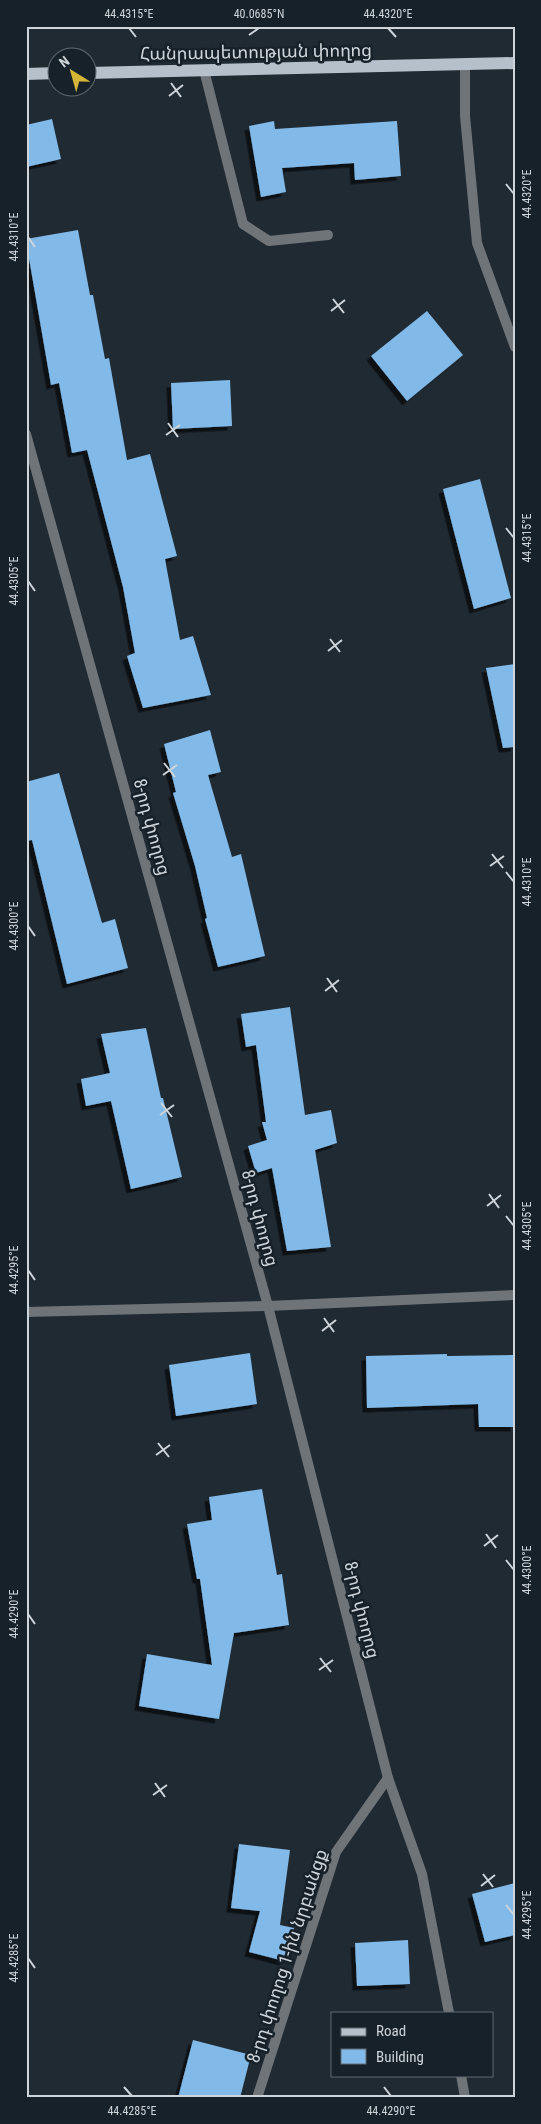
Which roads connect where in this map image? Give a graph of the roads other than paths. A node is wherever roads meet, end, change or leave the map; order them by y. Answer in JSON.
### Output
{"nodes":[{"id":1,"x":515,"y":63,"type":"edge"},
{"id":2,"x":465,"y":64,"type":"junction"},
{"id":3,"x":204,"y":70,"type":"junction"},
{"id":4,"x":48,"y":73,"type":"edge"},
{"id":5,"x":98,"y":73,"type":"edge"},
{"id":6,"x":26,"y":74,"type":"edge"},
{"id":7,"x":328,"y":235,"type":"dead end"},
{"id":8,"x":515,"y":347,"type":"edge"},
{"id":9,"x":26,"y":434,"type":"edge"},
{"id":10,"x":515,"y":1295,"type":"edge"},
{"id":11,"x":268,"y":1306,"type":"junction"},
{"id":12,"x":26,"y":1312,"type":"edge"},
{"id":13,"x":388,"y":1778,"type":"junction"},
{"id":14,"x":449,"y":2012,"type":"edge"},
{"id":15,"x":461,"y":2076,"type":"edge"},
{"id":16,"x":257,"y":2098,"type":"edge"},
{"id":17,"x":465,"y":2098,"type":"edge"}],
"edges":[{"from":1,"to":2,"type":"main road","name":"Հանրապետության փողոց"},
{"from":2,"to":3,"type":"main road","name":"Հանրապետության փողոց"},
{"from":2,"to":8,"type":"street"},
{"from":3,"to":5,"type":"main road","name":"Հանրապետության փողոց"},
{"from":3,"to":7,"type":"street"},
{"from":4,"to":6,"type":"main road"},
{"from":9,"to":11,"type":"street","name":"8-րդ փողոց"},
{"from":10,"to":11,"type":"street"},
{"from":11,"to":12,"type":"street"},
{"from":11,"to":13,"type":"street","name":"8-րդ փողոց"},
{"from":13,"to":14,"type":"street","name":"8-րդ փողոց"},
{"from":13,"to":16,"type":"street","name":"8-րդ փողոց 1-ին նրբանցք"},
{"from":15,"to":17,"type":"street"}]}
